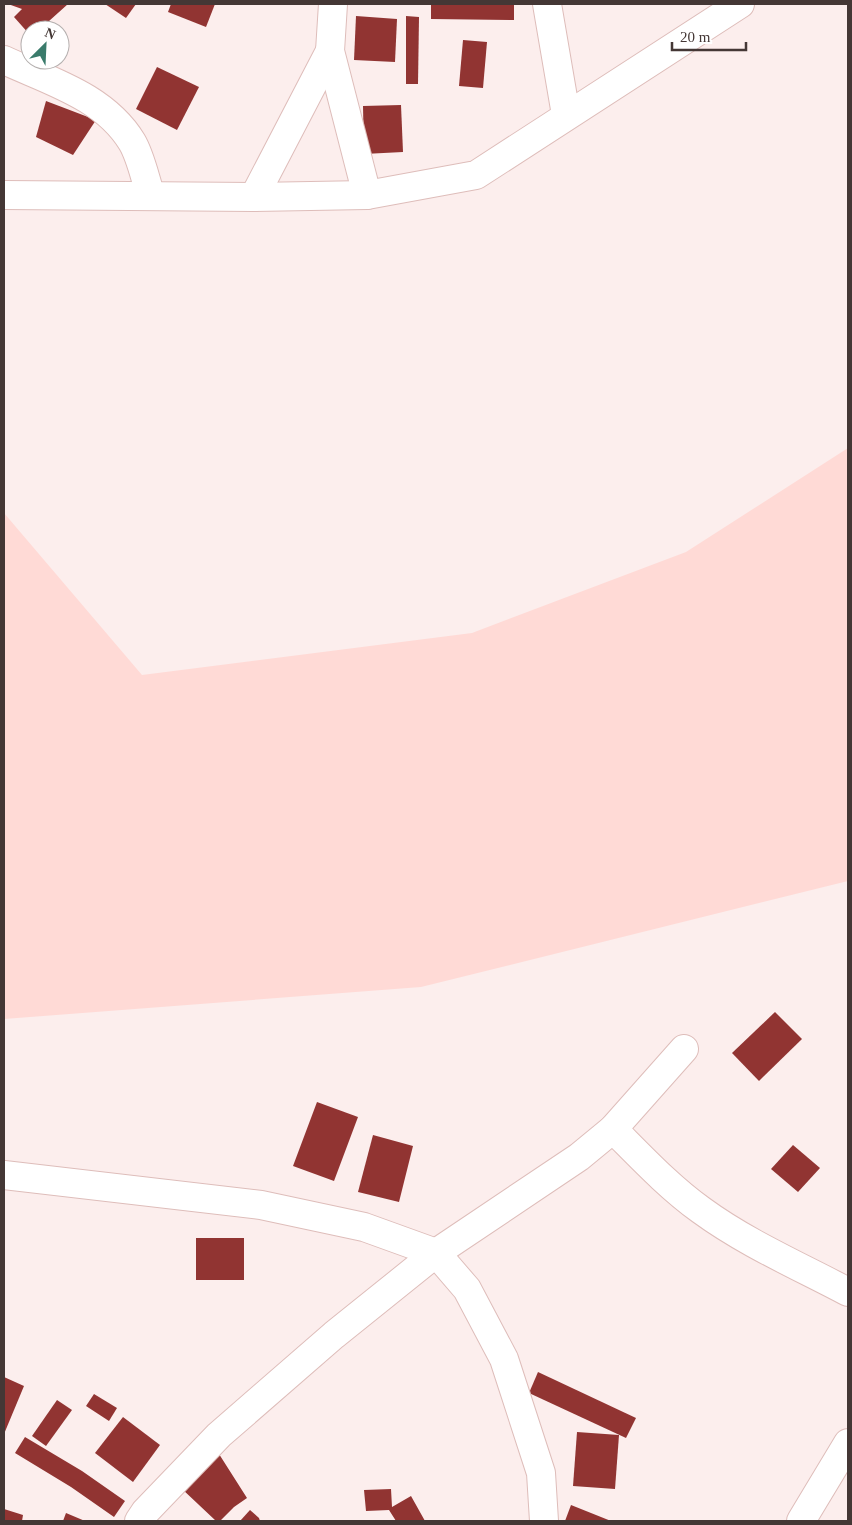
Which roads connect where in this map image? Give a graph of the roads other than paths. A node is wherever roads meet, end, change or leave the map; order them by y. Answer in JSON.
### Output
{"nodes":[{"id":1,"x":333,"y":4,"type":"edge"},
{"id":2,"x":547,"y":4,"type":"edge"},
{"id":3,"x":740,"y":4,"type":"edge"},
{"id":4,"x":330,"y":51,"type":"junction"},
{"id":5,"x":4,"y":60,"type":"edge"},
{"id":6,"x":566,"y":116,"type":"junction"},
{"id":7,"x":4,"y":195,"type":"edge"},
{"id":8,"x":367,"y":195,"type":"junction"},
{"id":9,"x":151,"y":196,"type":"junction"},
{"id":10,"x":254,"y":197,"type":"junction"},
{"id":11,"x":684,"y":1049,"type":"dead end"},
{"id":12,"x":614,"y":1129,"type":"junction"},
{"id":13,"x":4,"y":1175,"type":"edge"},
{"id":14,"x":436,"y":1253,"type":"junction"},
{"id":15,"x":848,"y":1292,"type":"edge"},
{"id":16,"x":848,"y":1444,"type":"edge"},
{"id":17,"x":139,"y":1521,"type":"edge"},
{"id":18,"x":544,"y":1521,"type":"edge"},
{"id":19,"x":801,"y":1521,"type":"edge"}],
"edges":[{"from":1,"to":4,"type":"street"},
{"from":2,"to":6,"type":"street"},
{"from":3,"to":6,"type":"street"},
{"from":4,"to":8,"type":"street"},
{"from":4,"to":10,"type":"street"},
{"from":5,"to":9,"type":"street"},
{"from":6,"to":8,"type":"street"},
{"from":7,"to":9,"type":"street"},
{"from":8,"to":10,"type":"street"},
{"from":9,"to":10,"type":"street"},
{"from":11,"to":12,"type":"street"},
{"from":12,"to":14,"type":"street"},
{"from":12,"to":15,"type":"street"},
{"from":13,"to":14,"type":"street"},
{"from":14,"to":17,"type":"street"},
{"from":14,"to":18,"type":"street"},
{"from":16,"to":19,"type":"street"}]}
